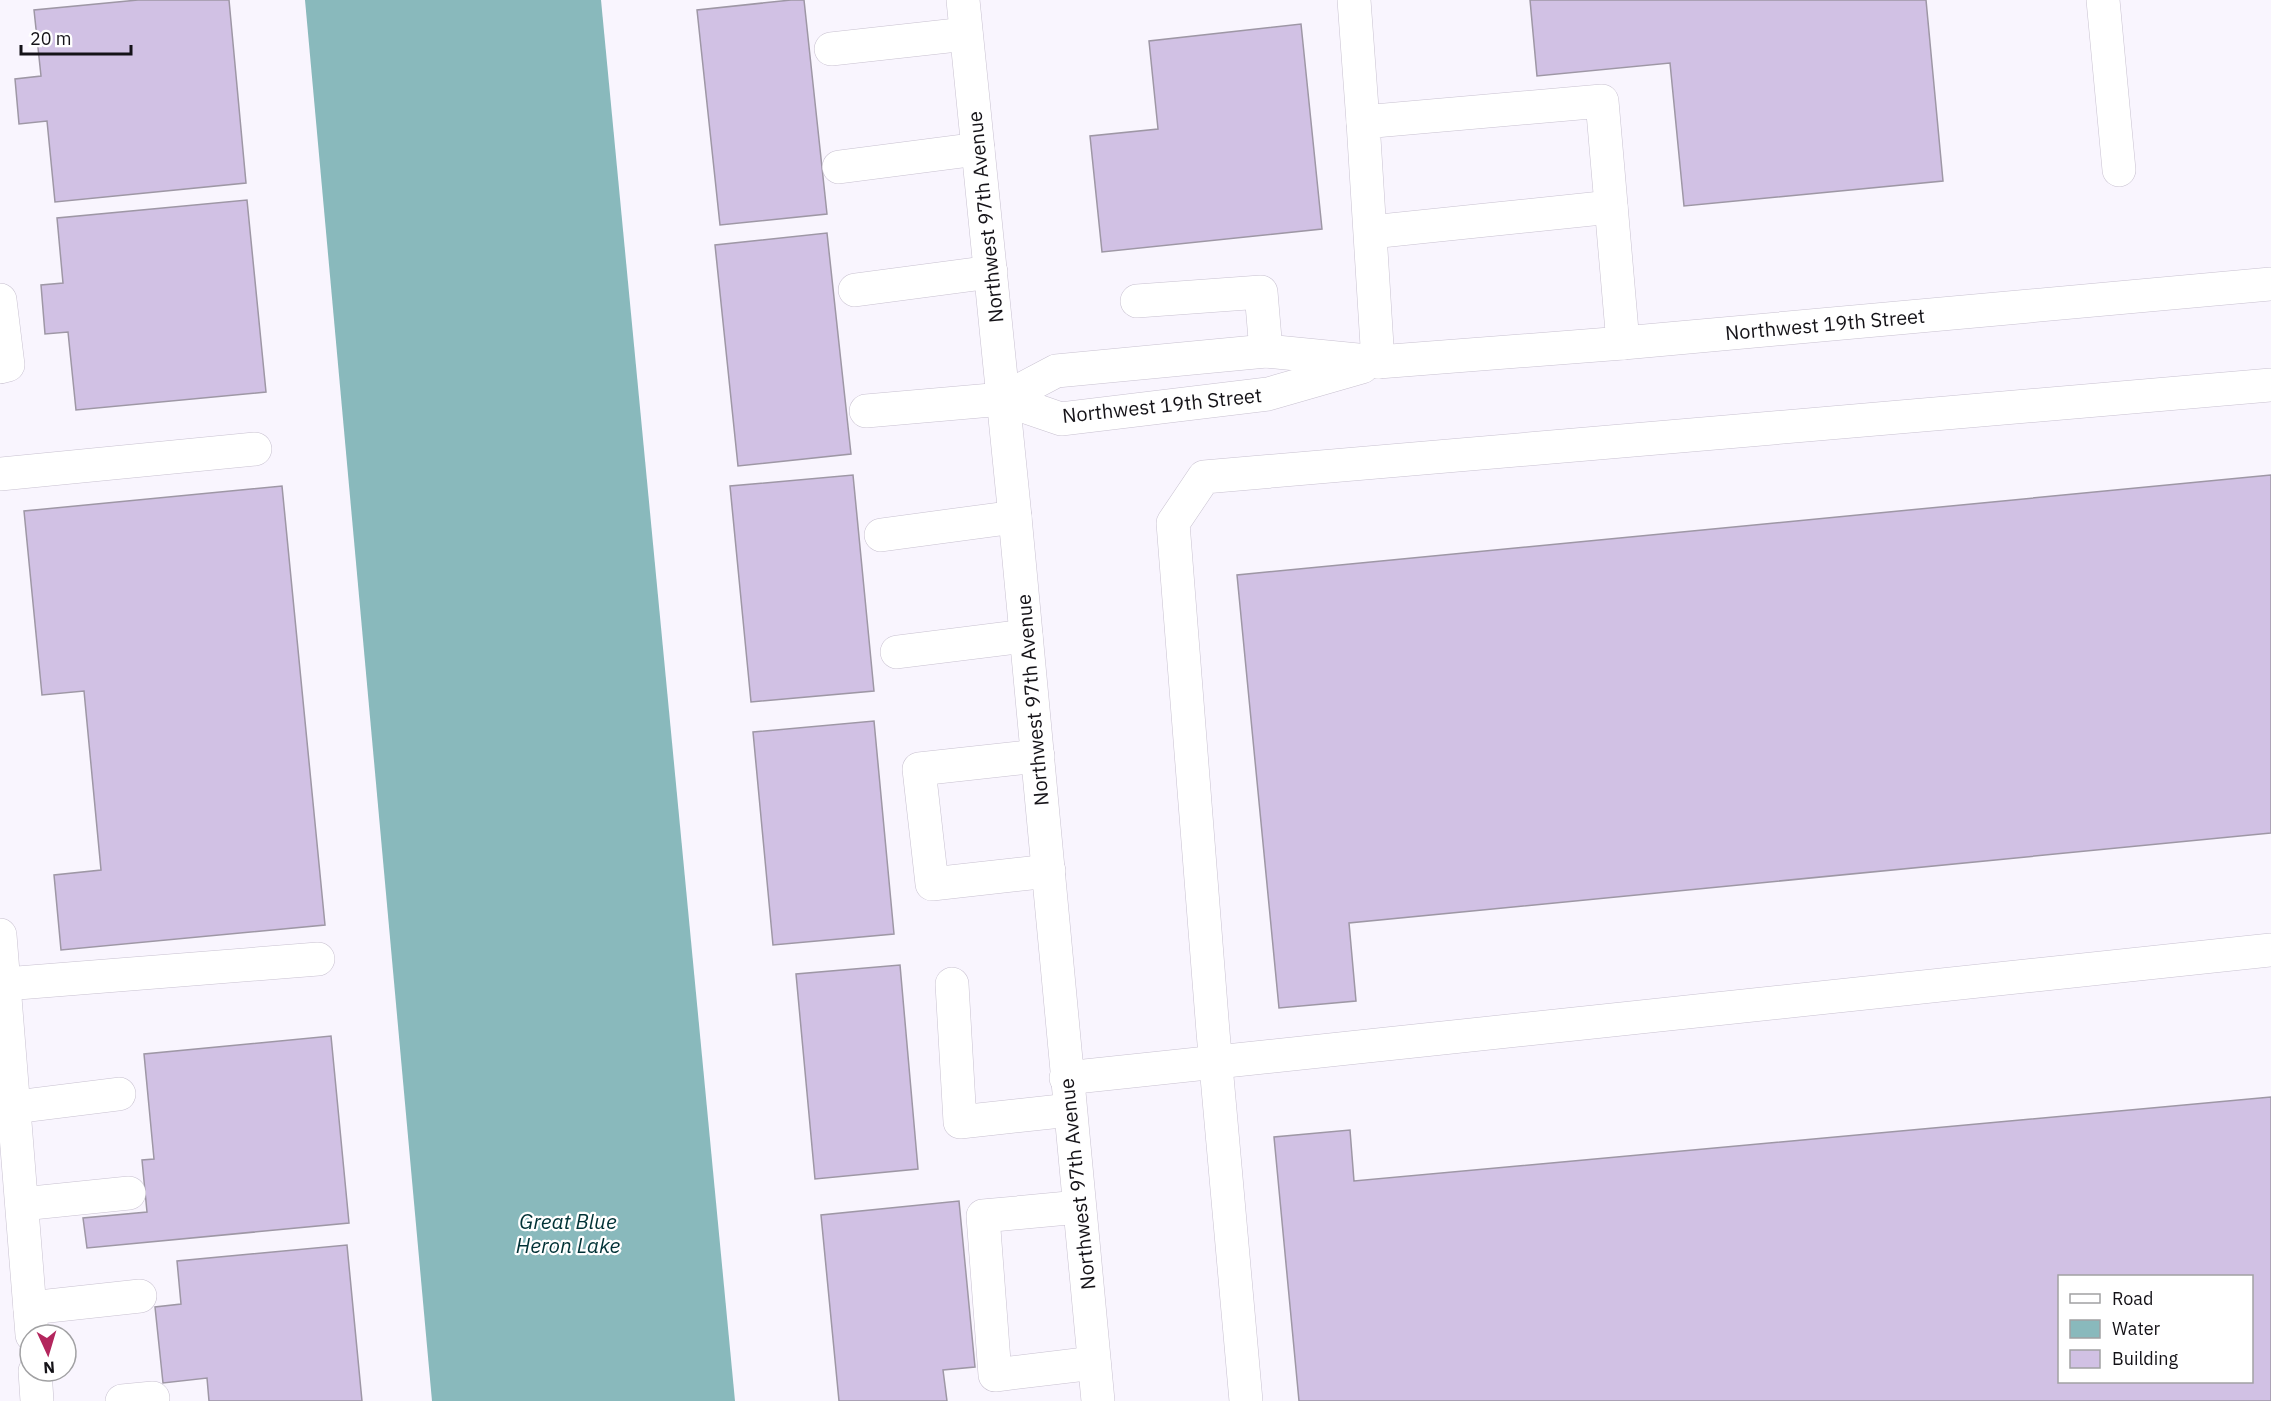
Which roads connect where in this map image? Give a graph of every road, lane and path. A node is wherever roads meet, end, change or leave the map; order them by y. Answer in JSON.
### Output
{"nodes":[{"id":1,"x":963,"y":0,"type":"edge"},
{"id":2,"x":1354,"y":0,"type":"edge"},
{"id":3,"x":2103,"y":0,"type":"edge"},
{"id":4,"x":966,"y":34,"type":"junction"},
{"id":5,"x":831,"y":49,"type":"dead end"},
{"id":6,"x":1363,"y":122,"type":"junction"},
{"id":7,"x":978,"y":149,"type":"junction"},
{"id":8,"x":839,"y":167,"type":"dead end"},
{"id":9,"x":2119,"y":170,"type":"dead end"},
{"id":10,"x":1611,"y":207,"type":"junction"},
{"id":11,"x":1371,"y":232,"type":"junction"},
{"id":12,"x":991,"y":272,"type":"junction"},
{"id":13,"x":2271,"y":284,"type":"edge"},
{"id":14,"x":855,"y":290,"type":"dead end"},
{"id":15,"x":0,"y":300,"type":"edge"},
{"id":16,"x":1137,"y":301,"type":"dead end"},
{"id":17,"x":1623,"y":343,"type":"junction"},
{"id":18,"x":1266,"y":351,"type":"junction"},
{"id":19,"x":1378,"y":362,"type":"junction"},
{"id":20,"x":0,"y":367,"type":"edge"},
{"id":21,"x":2271,"y":385,"type":"edge"},
{"id":22,"x":1003,"y":399,"type":"junction"},
{"id":23,"x":866,"y":411,"type":"dead end"},
{"id":24,"x":255,"y":449,"type":"dead end"},
{"id":25,"x":0,"y":474,"type":"edge"},
{"id":26,"x":1015,"y":517,"type":"junction"},
{"id":27,"x":881,"y":535,"type":"dead end"},
{"id":28,"x":1026,"y":636,"type":"junction"},
{"id":29,"x":897,"y":652,"type":"dead end"},
{"id":30,"x":1038,"y":756,"type":"junction"},
{"id":31,"x":1049,"y":871,"type":"junction"},
{"id":32,"x":0,"y":935,"type":"edge"},
{"id":33,"x":2271,"y":950,"type":"edge"},
{"id":34,"x":318,"y":959,"type":"dead end"},
{"id":35,"x":5,"y":984,"type":"junction"},
{"id":36,"x":952,"y":984,"type":"dead end"},
{"id":37,"x":1216,"y":1063,"type":"junction"},
{"id":38,"x":1066,"y":1078,"type":"junction"},
{"id":39,"x":119,"y":1094,"type":"dead end"},
{"id":40,"x":15,"y":1107,"type":"junction"},
{"id":41,"x":1070,"y":1110,"type":"junction"},
{"id":42,"x":129,"y":1193,"type":"dead end"},
{"id":43,"x":22,"y":1204,"type":"junction"},
{"id":44,"x":1079,"y":1207,"type":"junction"},
{"id":45,"x":140,"y":1296,"type":"dead end"},
{"id":46,"x":31,"y":1322,"type":"edge"},
{"id":47,"x":1094,"y":1363,"type":"junction"},
{"id":48,"x":36,"y":1383,"type":"edge"},
{"id":49,"x":153,"y":1398,"type":"dead end"},
{"id":50,"x":37,"y":1401,"type":"edge"},
{"id":51,"x":122,"y":1401,"type":"edge"},
{"id":52,"x":1098,"y":1401,"type":"edge"},
{"id":53,"x":1246,"y":1401,"type":"edge"}],
"edges":[{"from":1,"to":4,"type":"street","name":"Northwest 97th Avenue"},
{"from":2,"to":6,"type":"street"},
{"from":3,"to":9,"type":"street"},
{"from":4,"to":5,"type":"street"},
{"from":4,"to":7,"type":"street","name":"Northwest 97th Avenue"},
{"from":6,"to":10,"type":"street"},
{"from":6,"to":11,"type":"street"},
{"from":7,"to":8,"type":"street"},
{"from":7,"to":12,"type":"street","name":"Northwest 97th Avenue"},
{"from":10,"to":11,"type":"street"},
{"from":10,"to":17,"type":"street"},
{"from":11,"to":19,"type":"street"},
{"from":12,"to":14,"type":"street"},
{"from":12,"to":22,"type":"street","name":"Northwest 97th Avenue"},
{"from":13,"to":17,"type":"street","name":"Northwest 19th Street"},
{"from":15,"to":20,"type":"street"},
{"from":16,"to":18,"type":"street"},
{"from":17,"to":19,"type":"street","name":"Northwest 19th Street"},
{"from":18,"to":19,"type":"street","name":"Northwest 19th Street"},
{"from":18,"to":22,"type":"street","name":"Northwest 19th Street"},
{"from":19,"to":22,"type":"street","name":"Northwest 19th Street"},
{"from":21,"to":37,"type":"street"},
{"from":22,"to":23,"type":"street"},
{"from":22,"to":26,"type":"street","name":"Northwest 97th Avenue"},
{"from":24,"to":25,"type":"street"},
{"from":26,"to":27,"type":"street"},
{"from":26,"to":28,"type":"street","name":"Northwest 97th Avenue"},
{"from":28,"to":29,"type":"street"},
{"from":28,"to":30,"type":"street","name":"Northwest 97th Avenue"},
{"from":30,"to":31,"type":"street","name":"Northwest 97th Avenue"},
{"from":30,"to":31,"type":"street"},
{"from":31,"to":38,"type":"street","name":"Northwest 97th Avenue"},
{"from":32,"to":35,"type":"street"},
{"from":33,"to":37,"type":"street"},
{"from":34,"to":35,"type":"street"},
{"from":35,"to":40,"type":"street"},
{"from":36,"to":41,"type":"street"},
{"from":37,"to":38,"type":"street"},
{"from":37,"to":53,"type":"street"},
{"from":38,"to":41,"type":"street","name":"Northwest 97th Avenue"},
{"from":39,"to":40,"type":"street"},
{"from":40,"to":43,"type":"street"},
{"from":41,"to":44,"type":"street","name":"Northwest 97th Avenue"},
{"from":42,"to":43,"type":"street"},
{"from":43,"to":46,"type":"street"},
{"from":44,"to":47,"type":"street","name":"Northwest 97th Avenue"},
{"from":44,"to":47,"type":"street"},
{"from":45,"to":46,"type":"street"},
{"from":47,"to":52,"type":"street","name":"Northwest 97th Avenue"},
{"from":48,"to":50,"type":"street"},
{"from":49,"to":51,"type":"street"}]}
